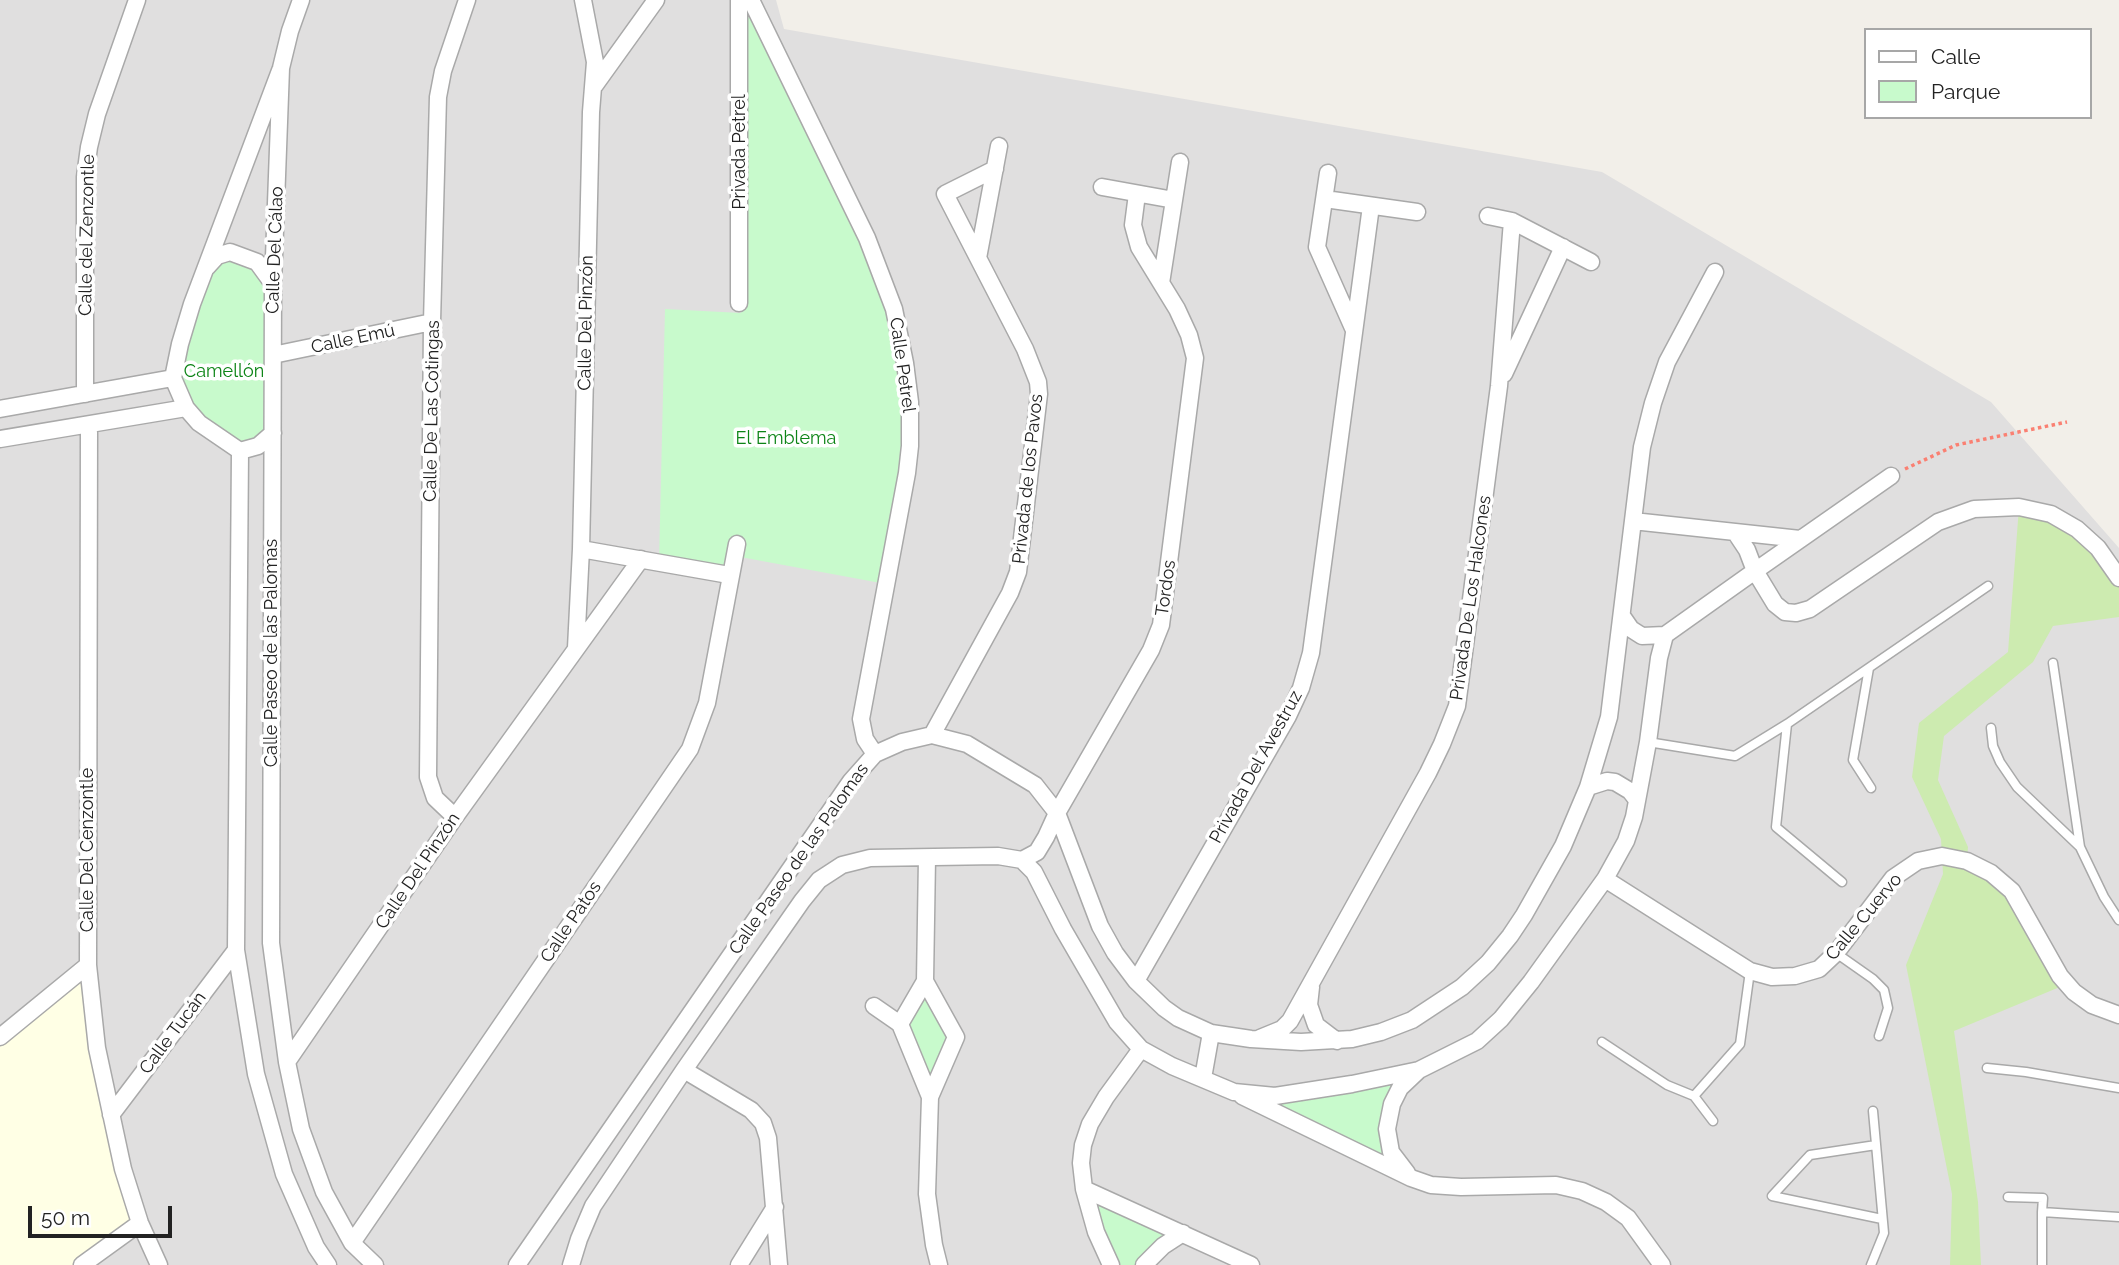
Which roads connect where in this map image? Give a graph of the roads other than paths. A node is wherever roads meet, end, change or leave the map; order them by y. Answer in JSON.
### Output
{"nodes":[{"id":1,"x":137,"y":0,"type":"edge"},
{"id":2,"x":301,"y":0,"type":"edge"},
{"id":3,"x":467,"y":0,"type":"edge"},
{"id":4,"x":583,"y":0,"type":"edge"},
{"id":5,"x":656,"y":0,"type":"edge"},
{"id":6,"x":739,"y":0,"type":"edge"},
{"id":7,"x":751,"y":0,"type":"edge"},
{"id":8,"x":281,"y":68,"type":"junction"},
{"id":9,"x":593,"y":87,"type":"junction"},
{"id":10,"x":999,"y":146,"type":"dead end"},
{"id":11,"x":1180,"y":162,"type":"dead end"},
{"id":12,"x":995,"y":169,"type":"junction"},
{"id":13,"x":1328,"y":173,"type":"dead end"},
{"id":14,"x":1102,"y":187,"type":"dead end"},
{"id":15,"x":1137,"y":194,"type":"junction"},
{"id":16,"x":1325,"y":199,"type":"junction"},
{"id":17,"x":1174,"y":200,"type":"junction"},
{"id":18,"x":1371,"y":206,"type":"junction"},
{"id":19,"x":1418,"y":212,"type":"dead end"},
{"id":20,"x":1488,"y":216,"type":"dead end"},
{"id":21,"x":1513,"y":221,"type":"junction"},
{"id":22,"x":1563,"y":247,"type":"junction"},
{"id":23,"x":978,"y":258,"type":"junction"},
{"id":24,"x":1591,"y":262,"type":"dead end"},
{"id":25,"x":207,"y":267,"type":"junction"},
{"id":26,"x":1715,"y":272,"type":"dead end"},
{"id":27,"x":1161,"y":283,"type":"junction"},
{"id":28,"x":273,"y":284,"type":"junction"},
{"id":29,"x":739,"y":303,"type":"dead end"},
{"id":30,"x":432,"y":322,"type":"junction"},
{"id":31,"x":1353,"y":328,"type":"junction"},
{"id":32,"x":273,"y":355,"type":"junction"},
{"id":33,"x":173,"y":377,"type":"junction"},
{"id":34,"x":1499,"y":386,"type":"junction"},
{"id":35,"x":85,"y":394,"type":"junction"},
{"id":36,"x":186,"y":408,"type":"junction"},
{"id":37,"x":0,"y":409,"type":"edge"},
{"id":38,"x":89,"y":425,"type":"junction"},
{"id":39,"x":273,"y":433,"type":"junction"},
{"id":40,"x":0,"y":439,"type":"edge"},
{"id":41,"x":240,"y":451,"type":"junction"},
{"id":42,"x":1891,"y":476,"type":"road end"},
{"id":43,"x":1633,"y":521,"type":"junction"},
{"id":44,"x":1735,"y":532,"type":"junction"},
{"id":45,"x":1800,"y":539,"type":"junction"},
{"id":46,"x":737,"y":544,"type":"dead end"},
{"id":47,"x":581,"y":549,"type":"junction"},
{"id":48,"x":641,"y":559,"type":"junction"},
{"id":49,"x":1755,"y":571,"type":"junction"},
{"id":50,"x":729,"y":575,"type":"junction"},
{"id":51,"x":2119,"y":578,"type":"edge"},
{"id":52,"x":1988,"y":586,"type":"dead end"},
{"id":53,"x":1622,"y":616,"type":"junction"},
{"id":54,"x":1665,"y":635,"type":"junction"},
{"id":55,"x":576,"y":648,"type":"junction"},
{"id":56,"x":2053,"y":663,"type":"dead end"},
{"id":57,"x":1869,"y":668,"type":"junction"},
{"id":58,"x":1787,"y":724,"type":"junction"},
{"id":59,"x":1991,"y":729,"type":"dead end"},
{"id":60,"x":932,"y":735,"type":"junction"},
{"id":61,"x":1648,"y":742,"type":"junction"},
{"id":62,"x":875,"y":754,"type":"junction"},
{"id":63,"x":1588,"y":788,"type":"junction"},
{"id":64,"x":1871,"y":788,"type":"dead end"},
{"id":65,"x":1637,"y":800,"type":"junction"},
{"id":66,"x":1058,"y":813,"type":"junction"},
{"id":67,"x":455,"y":817,"type":"junction"},
{"id":68,"x":2080,"y":847,"type":"junction"},
{"id":69,"x":926,"y":858,"type":"junction"},
{"id":70,"x":1022,"y":860,"type":"junction"},
{"id":71,"x":1605,"y":879,"type":"junction"},
{"id":72,"x":1842,"y":882,"type":"dead end"},
{"id":73,"x":2119,"y":920,"type":"edge"},
{"id":74,"x":236,"y":950,"type":"junction"},
{"id":75,"x":1836,"y":953,"type":"junction"},
{"id":76,"x":88,"y":965,"type":"junction"},
{"id":77,"x":1750,"y":971,"type":"junction"},
{"id":78,"x":925,"y":981,"type":"junction"},
{"id":79,"x":1136,"y":981,"type":"junction"},
{"id":80,"x":1312,"y":984,"type":"junction"},
{"id":81,"x":874,"y":1006,"type":"dead end"},
{"id":82,"x":2119,"y":1015,"type":"edge"},
{"id":83,"x":900,"y":1024,"type":"junction"},
{"id":84,"x":1211,"y":1033,"type":"junction"},
{"id":85,"x":1880,"y":1036,"type":"dead end"},
{"id":86,"x":0,"y":1037,"type":"edge"},
{"id":87,"x":1251,"y":1039,"type":"junction"},
{"id":88,"x":1338,"y":1041,"type":"junction"},
{"id":89,"x":1602,"y":1042,"type":"dead end"},
{"id":90,"x":1141,"y":1049,"type":"junction"},
{"id":91,"x":287,"y":1062,"type":"junction"},
{"id":92,"x":1987,"y":1068,"type":"dead end"},
{"id":93,"x":684,"y":1070,"type":"junction"},
{"id":94,"x":1419,"y":1070,"type":"junction"},
{"id":95,"x":1203,"y":1078,"type":"junction"},
{"id":96,"x":2119,"y":1088,"type":"edge"},
{"id":97,"x":1234,"y":1092,"type":"junction"},
{"id":98,"x":1693,"y":1096,"type":"junction"},
{"id":99,"x":930,"y":1097,"type":"junction"},
{"id":100,"x":1873,"y":1111,"type":"dead end"},
{"id":101,"x":111,"y":1115,"type":"junction"},
{"id":102,"x":1713,"y":1121,"type":"dead end"},
{"id":103,"x":1876,"y":1145,"type":"junction"},
{"id":104,"x":1411,"y":1178,"type":"junction"},
{"id":105,"x":1084,"y":1189,"type":"junction"},
{"id":106,"x":2008,"y":1197,"type":"dead end"},
{"id":107,"x":775,"y":1207,"type":"junction"},
{"id":108,"x":2042,"y":1212,"type":"junction"},
{"id":109,"x":2119,"y":1217,"type":"edge"},
{"id":110,"x":1882,"y":1219,"type":"junction"},
{"id":111,"x":140,"y":1223,"type":"junction"},
{"id":112,"x":1183,"y":1233,"type":"junction"},
{"id":113,"x":352,"y":1243,"type":"junction"},
{"id":114,"x":82,"y":1265,"type":"edge"},
{"id":115,"x":159,"y":1265,"type":"edge"},
{"id":116,"x":328,"y":1265,"type":"edge"},
{"id":117,"x":375,"y":1265,"type":"edge"},
{"id":118,"x":517,"y":1265,"type":"edge"},
{"id":119,"x":571,"y":1265,"type":"edge"},
{"id":120,"x":739,"y":1265,"type":"edge"},
{"id":121,"x":779,"y":1265,"type":"edge"},
{"id":122,"x":939,"y":1265,"type":"edge"},
{"id":123,"x":1111,"y":1265,"type":"edge"},
{"id":124,"x":1144,"y":1265,"type":"edge"},
{"id":125,"x":1251,"y":1265,"type":"edge"},
{"id":126,"x":1662,"y":1265,"type":"edge"},
{"id":127,"x":1871,"y":1265,"type":"edge"},
{"id":128,"x":2042,"y":1265,"type":"edge"}],
"edges":[{"from":1,"to":35,"type":"street","name":"Calle del Zenzontle"},
{"from":2,"to":8,"type":"street","name":"Calle Del Cálao"},
{"from":3,"to":30,"type":"street","name":"Calle De Las Cotingas"},
{"from":4,"to":9,"type":"street","name":"Calle Del Pinzón"},
{"from":5,"to":9,"type":"street"},
{"from":6,"to":29,"type":"street","name":"Privada Petrel"},
{"from":7,"to":62,"type":"street","name":"Calle Petrel"},
{"from":8,"to":25,"type":"street","name":"Calle Del Cálao"},
{"from":8,"to":28,"type":"street","name":"Calle Del Cálao"},
{"from":9,"to":47,"type":"street","name":"Calle Del Pinzón"},
{"from":10,"to":12,"type":"street"},
{"from":11,"to":17,"type":"street"},
{"from":12,"to":23,"type":"street"},
{"from":12,"to":23,"type":"street","name":"Privada de los Pavos"},
{"from":13,"to":16,"type":"street"},
{"from":14,"to":15,"type":"street"},
{"from":15,"to":17,"type":"street"},
{"from":15,"to":27,"type":"street","name":"Tordos"},
{"from":16,"to":18,"type":"street"},
{"from":16,"to":31,"type":"street"},
{"from":17,"to":27,"type":"street"},
{"from":18,"to":19,"type":"street"},
{"from":18,"to":31,"type":"street","name":"Privada Del Avestruz"},
{"from":20,"to":21,"type":"street"},
{"from":21,"to":22,"type":"street"},
{"from":21,"to":34,"type":"street","name":"Privada De Los Halcones"},
{"from":22,"to":24,"type":"street"},
{"from":22,"to":34,"type":"street","name":"Privada De Los Halcones"},
{"from":23,"to":60,"type":"street","name":"Privada de los Pavos"},
{"from":25,"to":28,"type":"street"},
{"from":25,"to":33,"type":"street","name":"Calle Del Cálao"},
{"from":26,"to":43,"type":"street","name":"Calle Paseo de las Palomas"},
{"from":27,"to":66,"type":"street","name":"Tordos"},
{"from":28,"to":32,"type":"street","name":"Calle Del Cálao"},
{"from":30,"to":32,"type":"street","name":"Calle Emú"},
{"from":30,"to":67,"type":"street","name":"Calle De Las Cotingas"},
{"from":31,"to":79,"type":"street","name":"Privada Del Avestruz"},
{"from":32,"to":39,"type":"street","name":"Calle Del Cálao"},
{"from":33,"to":35,"type":"street"},
{"from":33,"to":36,"type":"street"},
{"from":34,"to":80,"type":"street","name":"Privada De Los Halcones"},
{"from":35,"to":37,"type":"street"},
{"from":36,"to":38,"type":"street"},
{"from":36,"to":41,"type":"street"},
{"from":38,"to":40,"type":"street"},
{"from":38,"to":76,"type":"street","name":"Calle Del Cenzontle"},
{"from":39,"to":41,"type":"street"},
{"from":39,"to":91,"type":"street","name":"Calle Paseo de las Palomas"},
{"from":41,"to":74,"type":"street","name":"Calle Paseo de las Palomas"},
{"from":42,"to":45,"type":"street"},
{"from":43,"to":44,"type":"street"},
{"from":43,"to":53,"type":"street","name":"Calle Paseo de las Palomas"},
{"from":44,"to":45,"type":"street"},
{"from":44,"to":49,"type":"street"},
{"from":45,"to":49,"type":"street"},
{"from":46,"to":50,"type":"street","name":"Calle Patos"},
{"from":47,"to":48,"type":"street"},
{"from":47,"to":55,"type":"street","name":"Calle Del Pinzón"},
{"from":48,"to":50,"type":"street"},
{"from":48,"to":55,"type":"street","name":"Calle Del Pinzón"},
{"from":49,"to":51,"type":"street"},
{"from":49,"to":54,"type":"street"},
{"from":50,"to":113,"type":"street","name":"Calle Patos"},
{"from":52,"to":57,"type":"lane"},
{"from":53,"to":54,"type":"street"},
{"from":53,"to":63,"type":"street","name":"Calle Paseo de las Palomas"},
{"from":54,"to":61,"type":"street"},
{"from":55,"to":67,"type":"street","name":"Calle Del Pinzón"},
{"from":56,"to":68,"type":"lane"},
{"from":57,"to":58,"type":"lane"},
{"from":57,"to":64,"type":"lane"},
{"from":58,"to":61,"type":"lane"},
{"from":58,"to":72,"type":"lane"},
{"from":59,"to":68,"type":"lane"},
{"from":60,"to":62,"type":"street","name":"Calle Paseo de las Palomas"},
{"from":60,"to":66,"type":"street","name":"Calle Paseo de las Palomas"},
{"from":61,"to":65,"type":"street"},
{"from":62,"to":118,"type":"street","name":"Calle Paseo de las Palomas"},
{"from":63,"to":65,"type":"street"},
{"from":63,"to":88,"type":"street","name":"Calle Paseo de las Palomas"},
{"from":65,"to":71,"type":"street"},
{"from":66,"to":70,"type":"street","name":"Tordos"},
{"from":66,"to":79,"type":"street","name":"Calle Paseo de las Palomas"},
{"from":67,"to":91,"type":"street","name":"Calle Del Pinzón"},
{"from":68,"to":73,"type":"lane"},
{"from":69,"to":70,"type":"street","name":"Calle Paseo de las Palomas"},
{"from":69,"to":78,"type":"street"},
{"from":69,"to":93,"type":"street","name":"Calle Paseo de las Palomas"},
{"from":70,"to":90,"type":"street"},
{"from":71,"to":77,"type":"street","name":"Calle Cuervo"},
{"from":71,"to":94,"type":"street"},
{"from":74,"to":101,"type":"street","name":"Calle Tucán"},
{"from":74,"to":116,"type":"street","name":"Calle Paseo de las Palomas"},
{"from":75,"to":77,"type":"street","name":"Calle Cuervo"},
{"from":75,"to":82,"type":"street","name":"Calle Cuervo"},
{"from":75,"to":85,"type":"lane"},
{"from":76,"to":86,"type":"street"},
{"from":76,"to":101,"type":"street","name":"Calle Del Cenzontle"},
{"from":77,"to":98,"type":"lane"},
{"from":78,"to":83,"type":"street"},
{"from":78,"to":99,"type":"street"},
{"from":79,"to":84,"type":"street","name":"Calle Paseo de las Palomas"},
{"from":80,"to":87,"type":"street","name":"Privada De Los Halcones"},
{"from":80,"to":88,"type":"street"},
{"from":81,"to":83,"type":"street"},
{"from":83,"to":99,"type":"street"},
{"from":84,"to":87,"type":"street","name":"Calle Paseo de las Palomas"},
{"from":84,"to":95,"type":"street"},
{"from":87,"to":88,"type":"street","name":"Calle Paseo de las Palomas"},
{"from":89,"to":98,"type":"lane"},
{"from":90,"to":95,"type":"street"},
{"from":90,"to":105,"type":"street"},
{"from":91,"to":113,"type":"street","name":"Calle Paseo de las Palomas"},
{"from":92,"to":96,"type":"lane"},
{"from":93,"to":107,"type":"street"},
{"from":93,"to":119,"type":"street","name":"Calle Paseo de las Palomas"},
{"from":94,"to":97,"type":"street"},
{"from":94,"to":104,"type":"street"},
{"from":95,"to":97,"type":"street"},
{"from":97,"to":104,"type":"street"},
{"from":98,"to":102,"type":"lane"},
{"from":99,"to":122,"type":"street"},
{"from":100,"to":103,"type":"lane"},
{"from":101,"to":111,"type":"street","name":"Calle Del Cenzontle"},
{"from":103,"to":110,"type":"lane"},
{"from":103,"to":110,"type":"lane"},
{"from":104,"to":126,"type":"street"},
{"from":105,"to":112,"type":"street"},
{"from":105,"to":123,"type":"street"},
{"from":106,"to":108,"type":"lane"},
{"from":107,"to":120,"type":"street"},
{"from":107,"to":121,"type":"street"},
{"from":108,"to":109,"type":"lane"},
{"from":108,"to":128,"type":"lane"},
{"from":110,"to":127,"type":"lane"},
{"from":111,"to":114,"type":"street"},
{"from":111,"to":115,"type":"street","name":"Calle Del Cenzontle"},
{"from":112,"to":124,"type":"street"},
{"from":112,"to":125,"type":"street"},
{"from":113,"to":117,"type":"street","name":"Calle Paseo de las Palomas"}]}
